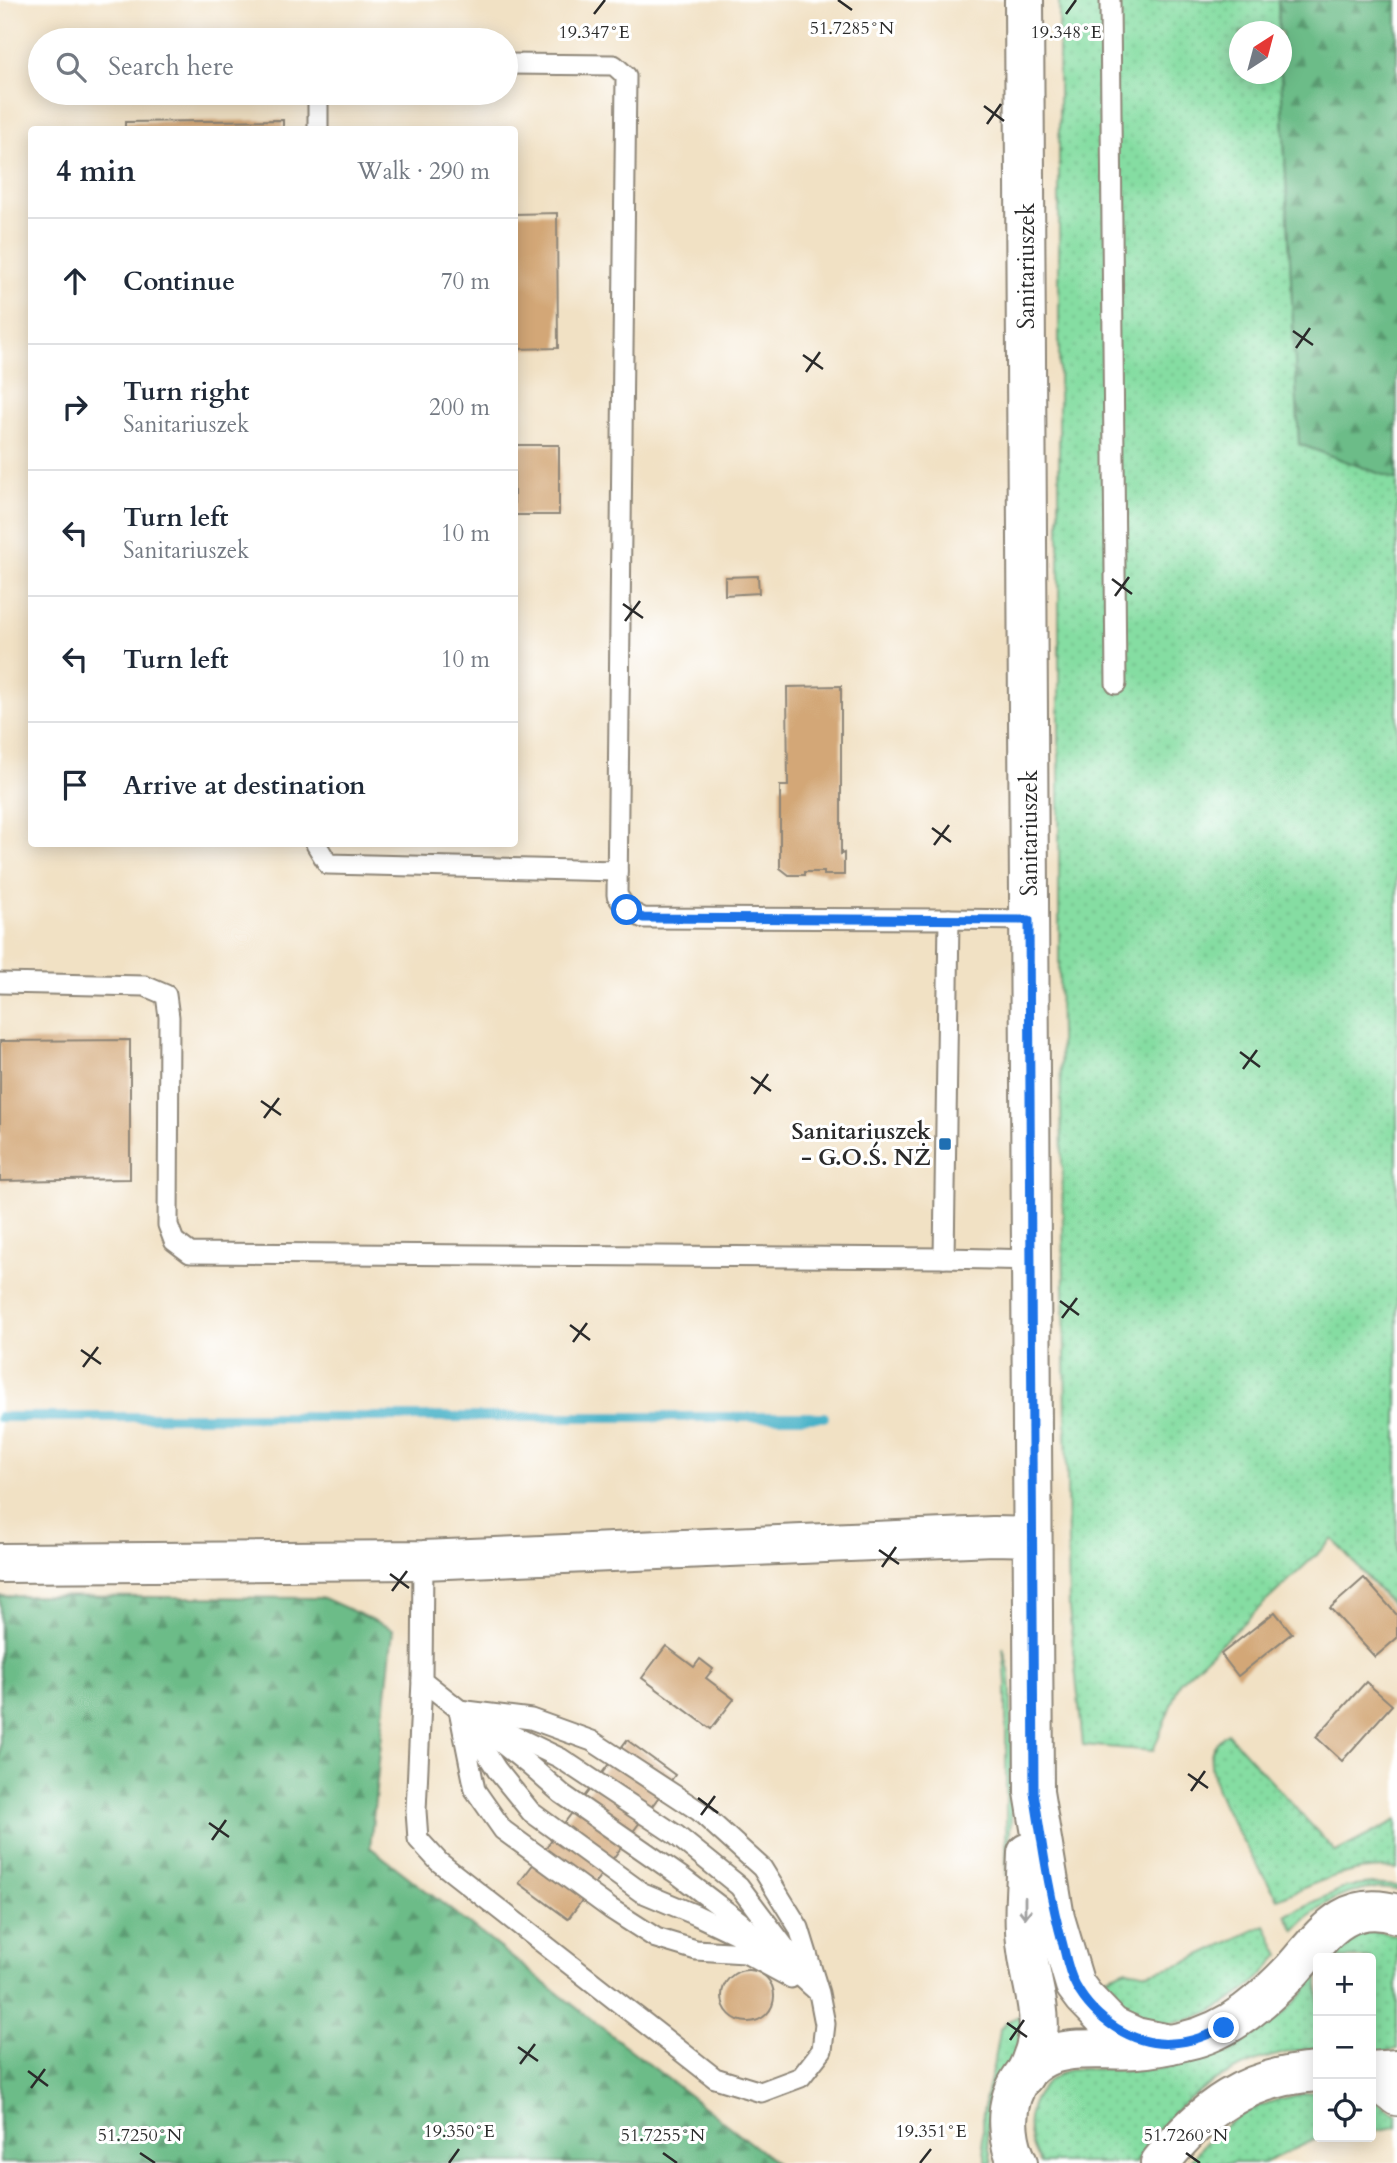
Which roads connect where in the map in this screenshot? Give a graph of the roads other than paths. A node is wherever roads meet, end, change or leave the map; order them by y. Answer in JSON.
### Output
{"nodes":[{"id":1,"x":1024,"y":0,"type":"edge"},
{"id":2,"x":1110,"y":0,"type":"edge"},
{"id":3,"x":518,"y":64,"type":"edge"},
{"id":4,"x":318,"y":105,"type":"edge"},
{"id":5,"x":318,"y":126,"type":"edge"},
{"id":6,"x":1116,"y":684,"type":"dead end"},
{"id":7,"x":318,"y":847,"type":"edge"},
{"id":8,"x":617,"y":872,"type":"junction"},
{"id":9,"x":949,"y":919,"type":"junction"},
{"id":10,"x":1029,"y":920,"type":"junction"},
{"id":11,"x":0,"y":983,"type":"edge"},
{"id":12,"x":944,"y":1258,"type":"junction"},
{"id":13,"x":1032,"y":1260,"type":"junction"},
{"id":14,"x":1032,"y":1537,"type":"junction"},
{"id":15,"x":424,"y":1560,"type":"junction"},
{"id":16,"x":0,"y":1563,"type":"edge"},
{"id":17,"x":422,"y":1680,"type":"junction"},
{"id":18,"x":459,"y":1710,"type":"junction"},
{"id":19,"x":1034,"y":1792,"type":"junction"},
{"id":20,"x":1397,"y":1914,"type":"edge"},
{"id":21,"x":819,"y":1993,"type":"junction"},
{"id":22,"x":1170,"y":2044,"type":"junction"},
{"id":23,"x":1397,"y":2069,"type":"edge"},
{"id":24,"x":1376,"y":2071,"type":"edge"},
{"id":25,"x":1313,"y":2073,"type":"edge"},
{"id":26,"x":1024,"y":2076,"type":"junction"},
{"id":27,"x":1374,"y":2079,"type":"edge"},
{"id":28,"x":1397,"y":2097,"type":"edge"},
{"id":29,"x":1016,"y":2159,"type":"edge"},
{"id":30,"x":1160,"y":2163,"type":"edge"}],
"edges":[{"from":1,"to":10,"type":"street","name":"Sanitariuszek"},
{"from":2,"to":6,"type":"lane"},
{"from":3,"to":8,"type":"lane"},
{"from":4,"to":5,"type":"lane"},
{"from":7,"to":8,"type":"lane"},
{"from":8,"to":9,"type":"lane"},
{"from":9,"to":10,"type":"lane"},
{"from":9,"to":12,"type":"lane"},
{"from":10,"to":13,"type":"street","name":"Sanitariuszek"},
{"from":11,"to":12,"type":"lane"},
{"from":12,"to":13,"type":"lane"},
{"from":13,"to":14,"type":"street","name":"Sanitariuszek"},
{"from":14,"to":15,"type":"street"},
{"from":14,"to":19,"type":"street","name":"Sanitariuszek"},
{"from":15,"to":16,"type":"street"},
{"from":15,"to":17,"type":"lane"},
{"from":17,"to":18,"type":"lane"},
{"from":17,"to":21,"type":"lane"},
{"from":18,"to":21,"type":"lane"},
{"from":18,"to":21,"type":"lane"},
{"from":18,"to":21,"type":"lane"},
{"from":18,"to":21,"type":"lane"},
{"from":18,"to":21,"type":"lane"},
{"from":19,"to":22,"type":"street","name":"Sanitariuszek"},
{"from":19,"to":26,"type":"street","name":"Sanitariuszek","one_way":true},
{"from":20,"to":22,"type":"street"},
{"from":22,"to":26,"type":"street"},
{"from":23,"to":24,"type":"street"},
{"from":25,"to":30,"type":"street"},
{"from":26,"to":29,"type":"street","name":"Sanitariuszek"},
{"from":27,"to":28,"type":"street"}]}
